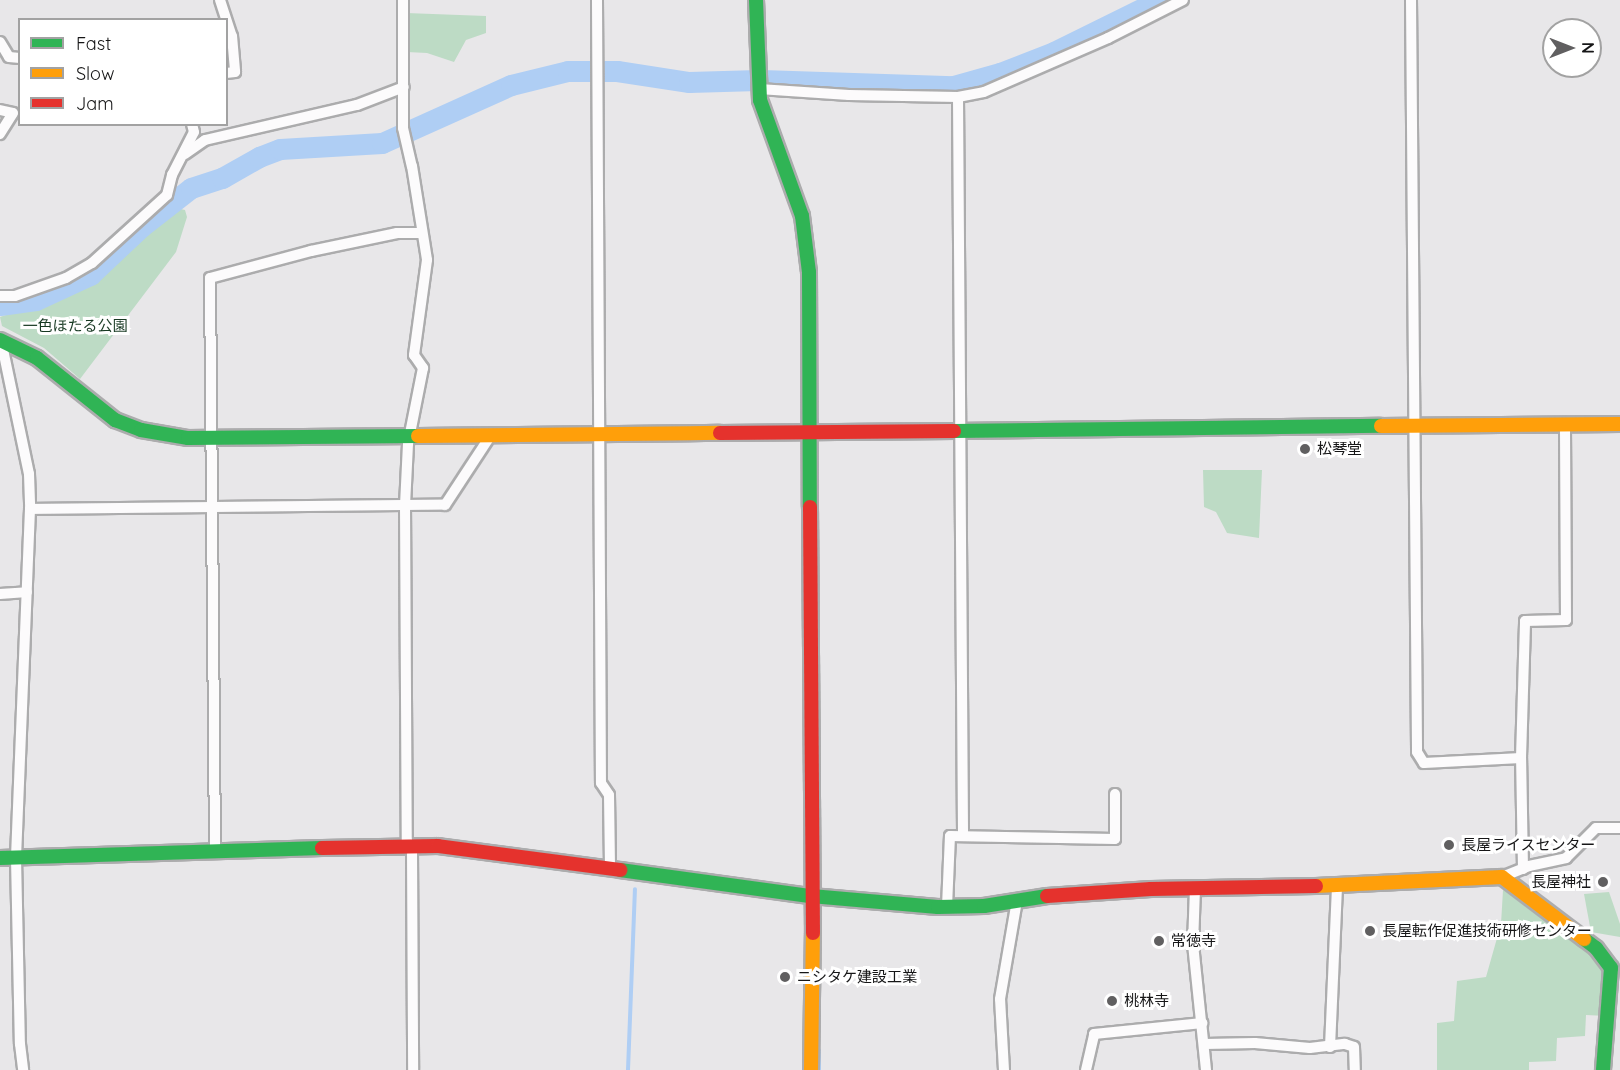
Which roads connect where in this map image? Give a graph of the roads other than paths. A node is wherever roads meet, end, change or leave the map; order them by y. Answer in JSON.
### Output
{"nodes":[{"id":1,"x":220,"y":0,"type":"edge"},
{"id":2,"x":403,"y":0,"type":"edge"},
{"id":3,"x":597,"y":0,"type":"edge"},
{"id":4,"x":756,"y":0,"type":"edge"},
{"id":5,"x":1183,"y":0,"type":"edge"},
{"id":6,"x":1411,"y":0,"type":"edge"},
{"id":7,"x":226,"y":18,"type":"edge"},
{"id":8,"x":228,"y":26,"type":"edge"},
{"id":9,"x":0,"y":42,"type":"edge"},
{"id":10,"x":18,"y":58,"type":"edge"},
{"id":11,"x":228,"y":73,"type":"edge"},
{"id":12,"x":404,"y":87,"type":"junction"},
{"id":13,"x":759,"y":89,"type":"junction"},
{"id":14,"x":958,"y":97,"type":"junction"},
{"id":15,"x":0,"y":110,"type":"edge"},
{"id":16,"x":192,"y":126,"type":"edge"},
{"id":17,"x":0,"y":134,"type":"edge"},
{"id":18,"x":183,"y":155,"type":"junction"},
{"id":19,"x":422,"y":233,"type":"junction"},
{"id":20,"x":0,"y":296,"type":"edge"},
{"id":21,"x":1,"y":340,"type":"edge"},
{"id":22,"x":1565,"y":424,"type":"junction"},
{"id":23,"x":1620,"y":424,"type":"edge"},
{"id":24,"x":1416,"y":425,"type":"junction"},
{"id":25,"x":810,"y":430,"type":"junction"},
{"id":26,"x":960,"y":430,"type":"junction"},
{"id":27,"x":599,"y":434,"type":"junction"},
{"id":28,"x":491,"y":435,"type":"junction"},
{"id":29,"x":410,"y":436,"type":"junction"},
{"id":30,"x":212,"y":438,"type":"junction"},
{"id":31,"x":405,"y":505,"type":"junction"},
{"id":32,"x":210,"y":508,"type":"junction"},
{"id":33,"x":30,"y":509,"type":"junction"},
{"id":34,"x":27,"y":592,"type":"junction"},
{"id":35,"x":0,"y":594,"type":"edge"},
{"id":36,"x":1521,"y":758,"type":"junction"},
{"id":37,"x":1115,"y":794,"type":"dead end"},
{"id":38,"x":1620,"y":828,"type":"edge"},
{"id":39,"x":963,"y":836,"type":"junction"},
{"id":40,"x":410,"y":846,"type":"junction"},
{"id":41,"x":215,"y":850,"type":"junction"},
{"id":42,"x":0,"y":858,"type":"edge"},
{"id":43,"x":16,"y":858,"type":"junction"},
{"id":44,"x":610,"y":868,"type":"junction"},
{"id":45,"x":1522,"y":869,"type":"junction"},
{"id":46,"x":1502,"y":877,"type":"junction"},
{"id":47,"x":1337,"y":885,"type":"junction"},
{"id":48,"x":1195,"y":888,"type":"junction"},
{"id":49,"x":811,"y":896,"type":"junction"},
{"id":50,"x":1017,"y":901,"type":"junction"},
{"id":51,"x":947,"y":907,"type":"junction"},
{"id":52,"x":1202,"y":1023,"type":"junction"},
{"id":53,"x":1205,"y":1044,"type":"junction"},
{"id":54,"x":1330,"y":1047,"type":"junction"},
{"id":55,"x":23,"y":1070,"type":"edge"},
{"id":56,"x":413,"y":1070,"type":"edge"},
{"id":57,"x":811,"y":1070,"type":"edge"},
{"id":58,"x":1004,"y":1070,"type":"edge"},
{"id":59,"x":1086,"y":1070,"type":"edge"},
{"id":60,"x":1206,"y":1070,"type":"edge"},
{"id":61,"x":1355,"y":1070,"type":"edge"},
{"id":62,"x":1603,"y":1070,"type":"edge"}],
"edges":[{"from":1,"to":7,"type":"street"},
{"from":2,"to":12,"type":"street"},
{"from":3,"to":27,"type":"street"},
{"from":4,"to":13,"type":"street"},
{"from":5,"to":14,"type":"street"},
{"from":6,"to":24,"type":"street"},
{"from":8,"to":11,"type":"street"},
{"from":9,"to":10,"type":"street"},
{"from":12,"to":18,"type":"street"},
{"from":12,"to":19,"type":"street"},
{"from":13,"to":14,"type":"street"},
{"from":13,"to":25,"type":"street"},
{"from":14,"to":26,"type":"street"},
{"from":15,"to":17,"type":"street"},
{"from":16,"to":18,"type":"street"},
{"from":18,"to":20,"type":"street"},
{"from":19,"to":29,"type":"street"},
{"from":19,"to":30,"type":"street"},
{"from":21,"to":30,"type":"street"},
{"from":21,"to":33,"type":"street"},
{"from":22,"to":23,"type":"street"},
{"from":22,"to":24,"type":"street"},
{"from":22,"to":36,"type":"street"},
{"from":24,"to":26,"type":"street"},
{"from":24,"to":36,"type":"street"},
{"from":25,"to":26,"type":"street"},
{"from":25,"to":27,"type":"street"},
{"from":25,"to":49,"type":"street"},
{"from":26,"to":39,"type":"street"},
{"from":27,"to":28,"type":"street"},
{"from":27,"to":44,"type":"street"},
{"from":28,"to":29,"type":"street"},
{"from":28,"to":31,"type":"street"},
{"from":29,"to":30,"type":"street"},
{"from":29,"to":31,"type":"street"},
{"from":30,"to":32,"type":"street"},
{"from":31,"to":32,"type":"street"},
{"from":31,"to":40,"type":"street"},
{"from":32,"to":33,"type":"street"},
{"from":32,"to":41,"type":"street"},
{"from":33,"to":34,"type":"street"},
{"from":34,"to":35,"type":"street"},
{"from":34,"to":43,"type":"street"},
{"from":36,"to":45,"type":"street"},
{"from":37,"to":39,"type":"street"},
{"from":38,"to":45,"type":"street"},
{"from":39,"to":51,"type":"street"},
{"from":40,"to":41,"type":"street"},
{"from":40,"to":44,"type":"street"},
{"from":40,"to":56,"type":"street"},
{"from":41,"to":43,"type":"street"},
{"from":42,"to":43,"type":"street"},
{"from":43,"to":55,"type":"street"},
{"from":44,"to":49,"type":"street"},
{"from":45,"to":46,"type":"street"},
{"from":46,"to":47,"type":"street"},
{"from":46,"to":62,"type":"street"},
{"from":47,"to":48,"type":"street"},
{"from":47,"to":54,"type":"street"},
{"from":48,"to":50,"type":"street"},
{"from":48,"to":52,"type":"street"},
{"from":49,"to":51,"type":"street"},
{"from":49,"to":57,"type":"street"},
{"from":50,"to":51,"type":"street"},
{"from":50,"to":58,"type":"street"},
{"from":52,"to":53,"type":"street"},
{"from":52,"to":59,"type":"street"},
{"from":53,"to":54,"type":"street"},
{"from":53,"to":60,"type":"street"},
{"from":54,"to":61,"type":"street"}]}
